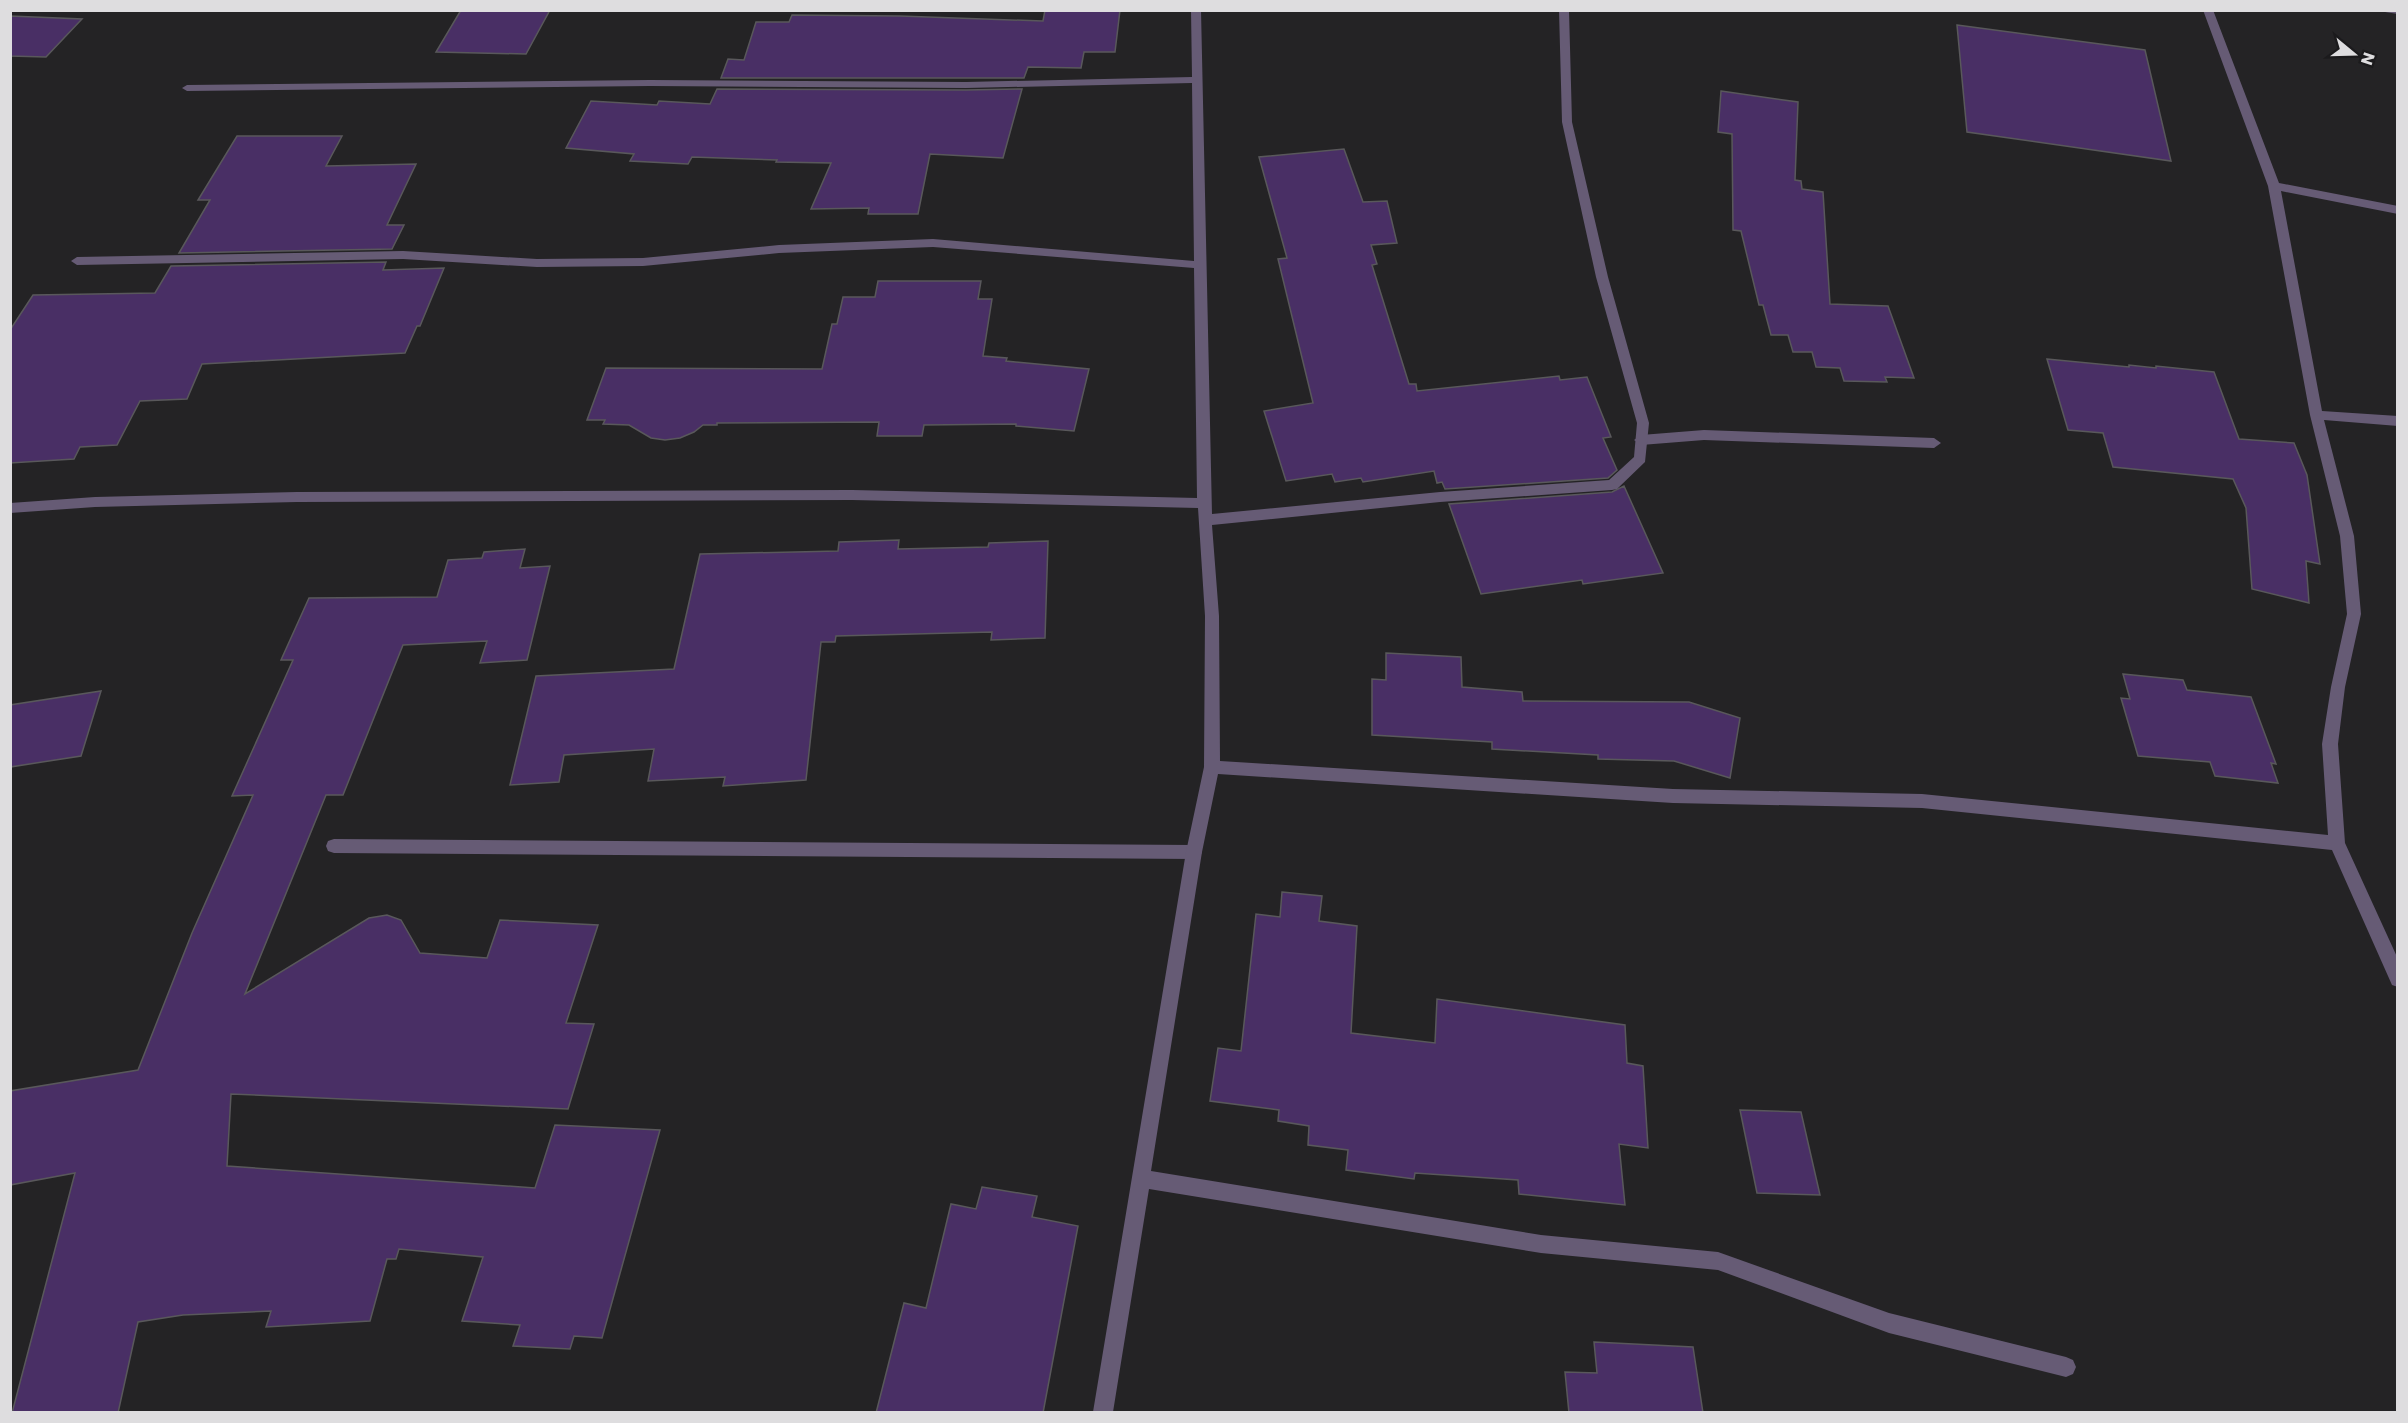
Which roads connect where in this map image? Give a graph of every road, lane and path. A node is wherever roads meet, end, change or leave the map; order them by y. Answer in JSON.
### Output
{"nodes":[{"id":1,"x":1196,"y":10,"type":"edge"},
{"id":2,"x":1564,"y":10,"type":"edge"},
{"id":3,"x":2208,"y":10,"type":"edge"},
{"id":4,"x":2389,"y":10,"type":"edge"},
{"id":5,"x":2397,"y":11,"type":"edge"},
{"id":6,"x":1197,"y":80,"type":"junction"},
{"id":7,"x":187,"y":88,"type":"dead end"},
{"id":8,"x":2274,"y":186,"type":"junction"},
{"id":9,"x":2397,"y":210,"type":"edge"},
{"id":10,"x":77,"y":261,"type":"dead end"},
{"id":11,"x":1200,"y":265,"type":"junction"},
{"id":12,"x":2316,"y":415,"type":"junction"},
{"id":13,"x":2397,"y":421,"type":"edge"},
{"id":14,"x":1641,"y":440,"type":"junction"},
{"id":15,"x":1934,"y":443,"type":"dead end"},
{"id":16,"x":1204,"y":503,"type":"junction"},
{"id":17,"x":10,"y":508,"type":"edge"},
{"id":18,"x":1205,"y":520,"type":"junction"},
{"id":19,"x":1212,"y":767,"type":"junction"},
{"id":20,"x":2337,"y":843,"type":"junction"},
{"id":21,"x":334,"y":846,"type":"dead end"},
{"id":22,"x":1194,"y":852,"type":"junction"},
{"id":23,"x":2397,"y":979,"type":"edge"},
{"id":24,"x":1142,"y":1178,"type":"junction"},
{"id":25,"x":2066,"y":1367,"type":"dead end"},
{"id":26,"x":1103,"y":1413,"type":"edge"}],
"edges":[{"from":1,"to":6,"type":"street"},
{"from":2,"to":14,"type":"street"},
{"from":3,"to":8,"type":"street"},
{"from":4,"to":5,"type":"street"},
{"from":6,"to":7,"type":"street"},
{"from":6,"to":11,"type":"street"},
{"from":8,"to":9,"type":"street"},
{"from":8,"to":12,"type":"street"},
{"from":10,"to":11,"type":"street"},
{"from":11,"to":16,"type":"street"},
{"from":12,"to":13,"type":"street"},
{"from":12,"to":20,"type":"street"},
{"from":14,"to":15,"type":"street"},
{"from":14,"to":18,"type":"street"},
{"from":16,"to":17,"type":"street"},
{"from":16,"to":18,"type":"street"},
{"from":18,"to":19,"type":"street"},
{"from":19,"to":20,"type":"street"},
{"from":19,"to":22,"type":"street"},
{"from":20,"to":23,"type":"street"},
{"from":21,"to":22,"type":"street"},
{"from":22,"to":24,"type":"street"},
{"from":24,"to":25,"type":"street"},
{"from":24,"to":26,"type":"street"}]}
